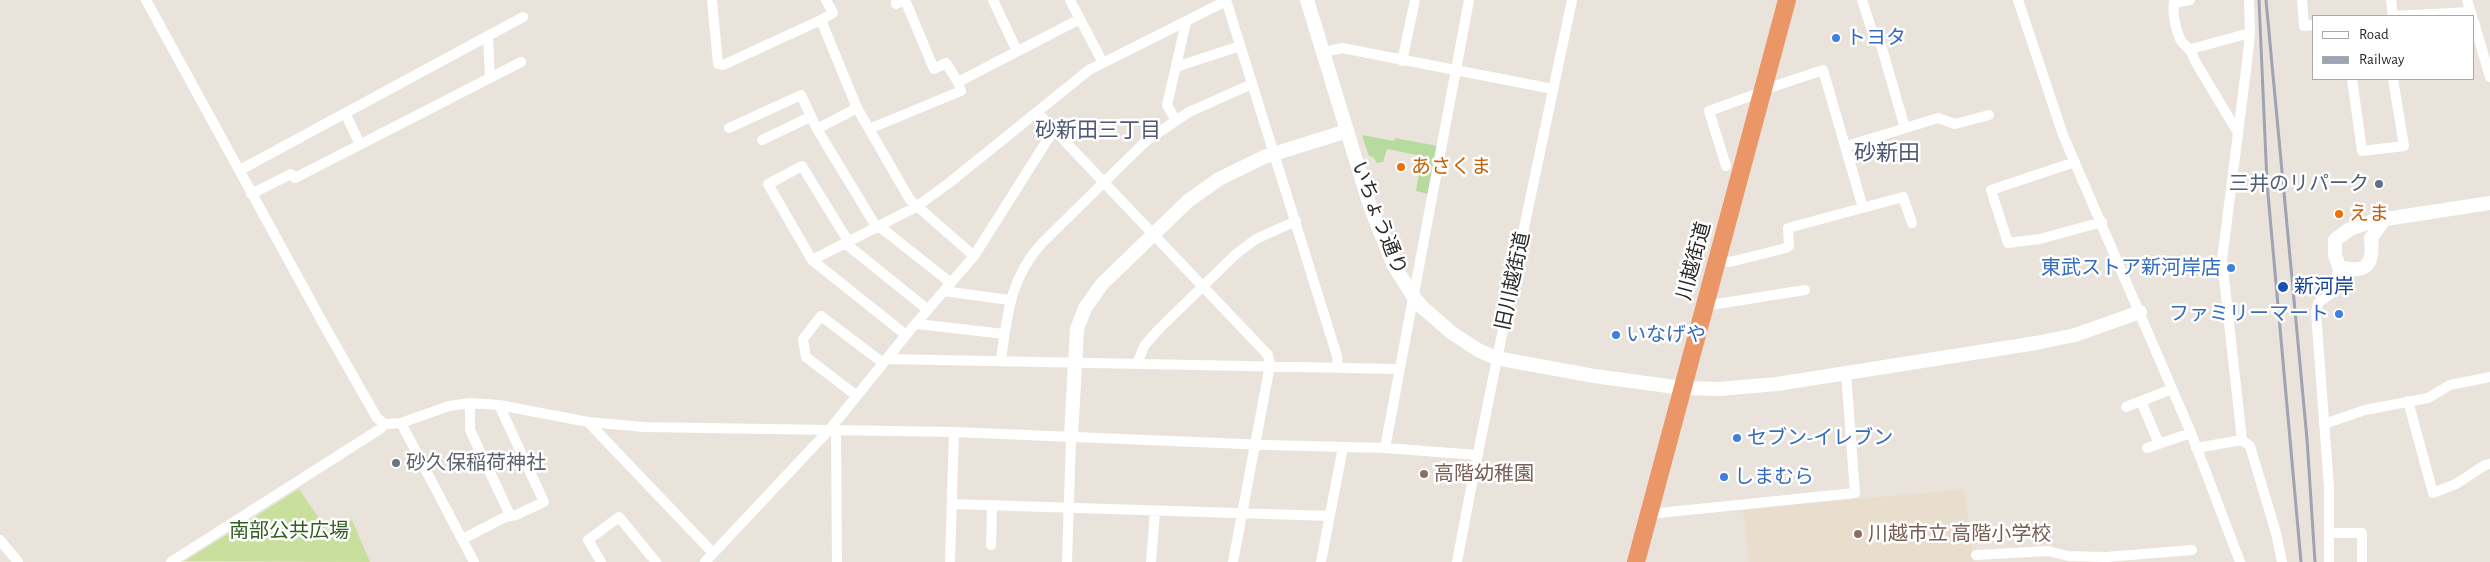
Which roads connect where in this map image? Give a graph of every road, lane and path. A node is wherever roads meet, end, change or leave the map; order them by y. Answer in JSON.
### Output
{"nodes":[{"id":1,"x":146,"y":0,"type":"edge"},
{"id":2,"x":712,"y":0,"type":"edge"},
{"id":3,"x":826,"y":0,"type":"edge"},
{"id":4,"x":896,"y":0,"type":"edge"},
{"id":5,"x":904,"y":0,"type":"edge"},
{"id":6,"x":993,"y":0,"type":"edge"},
{"id":7,"x":1070,"y":0,"type":"edge"},
{"id":8,"x":1307,"y":0,"type":"edge"},
{"id":9,"x":1415,"y":0,"type":"edge"},
{"id":10,"x":1469,"y":0,"type":"edge"},
{"id":11,"x":1572,"y":0,"type":"edge"},
{"id":12,"x":1787,"y":0,"type":"edge"},
{"id":13,"x":1862,"y":0,"type":"edge"},
{"id":14,"x":2018,"y":0,"type":"edge"},
{"id":15,"x":2190,"y":0,"type":"edge"},
{"id":16,"x":2249,"y":0,"type":"edge"},
{"id":17,"x":2302,"y":0,"type":"edge"},
{"id":18,"x":2391,"y":0,"type":"edge"},
{"id":19,"x":2467,"y":0,"type":"edge"},
{"id":20,"x":1226,"y":1,"type":"edge"},
{"id":21,"x":2392,"y":15,"type":"edge"},
{"id":22,"x":2471,"y":15,"type":"edge"},
{"id":23,"x":523,"y":18,"type":"dead end"},
{"id":24,"x":1080,"y":19,"type":"junction"},
{"id":25,"x":821,"y":20,"type":"junction"},
{"id":26,"x":1186,"y":22,"type":"junction"},
{"id":27,"x":2312,"y":25,"type":"edge"},
{"id":28,"x":2250,"y":33,"type":"junction"},
{"id":29,"x":2476,"y":35,"type":"edge"},
{"id":30,"x":488,"y":36,"type":"junction"},
{"id":31,"x":1240,"y":46,"type":"junction"},
{"id":32,"x":2191,"y":49,"type":"junction"},
{"id":33,"x":1017,"y":51,"type":"junction"},
{"id":34,"x":1324,"y":52,"type":"junction"},
{"id":35,"x":2479,"y":56,"type":"edge"},
{"id":36,"x":1402,"y":61,"type":"junction"},
{"id":37,"x":521,"y":62,"type":"dead end"},
{"id":38,"x":1103,"y":63,"type":"junction"},
{"id":39,"x":1176,"y":67,"type":"junction"},
{"id":40,"x":1456,"y":71,"type":"junction"},
{"id":41,"x":490,"y":77,"type":"junction"},
{"id":42,"x":2490,"y":77,"type":"edge"},
{"id":43,"x":2352,"y":80,"type":"edge"},
{"id":44,"x":2393,"y":80,"type":"edge"},
{"id":45,"x":958,"y":82,"type":"junction"},
{"id":46,"x":1252,"y":84,"type":"junction"},
{"id":47,"x":1554,"y":89,"type":"junction"},
{"id":48,"x":1762,"y":91,"type":"junction"},
{"id":49,"x":857,"y":108,"type":"junction"},
{"id":50,"x":1037,"y":112,"type":"junction"},
{"id":51,"x":345,"y":113,"type":"junction"},
{"id":52,"x":1989,"y":114,"type":"dead end"},
{"id":53,"x":810,"y":117,"type":"junction"},
{"id":54,"x":1176,"y":121,"type":"junction"},
{"id":55,"x":729,"y":128,"type":"dead end"},
{"id":56,"x":1905,"y":128,"type":"junction"},
{"id":57,"x":817,"y":129,"type":"junction"},
{"id":58,"x":869,"y":129,"type":"junction"},
{"id":59,"x":1053,"y":131,"type":"junction"},
{"id":60,"x":1347,"y":131,"type":"junction"},
{"id":61,"x":2238,"y":133,"type":"junction"},
{"id":62,"x":762,"y":140,"type":"dead end"},
{"id":63,"x":360,"y":144,"type":"junction"},
{"id":64,"x":1847,"y":146,"type":"junction"},
{"id":65,"x":1273,"y":154,"type":"junction"},
{"id":66,"x":2075,"y":162,"type":"junction"},
{"id":67,"x":1726,"y":166,"type":"dead end"},
{"id":68,"x":240,"y":170,"type":"junction"},
{"id":69,"x":1104,"y":183,"type":"junction"},
{"id":70,"x":251,"y":194,"type":"junction"},
{"id":71,"x":2490,"y":203,"type":"edge"},
{"id":72,"x":916,"y":207,"type":"junction"},
{"id":73,"x":1864,"y":208,"type":"junction"},
{"id":74,"x":2384,"y":220,"type":"junction"},
{"id":75,"x":1296,"y":221,"type":"junction"},
{"id":76,"x":2102,"y":222,"type":"junction"},
{"id":77,"x":1912,"y":223,"type":"dead end"},
{"id":78,"x":878,"y":227,"type":"junction"},
{"id":79,"x":1154,"y":235,"type":"junction"},
{"id":80,"x":846,"y":242,"type":"junction"},
{"id":81,"x":974,"y":256,"type":"junction"},
{"id":82,"x":812,"y":260,"type":"junction"},
{"id":83,"x":1717,"y":260,"type":"junction"},
{"id":84,"x":2339,"y":266,"type":"junction"},
{"id":85,"x":951,"y":283,"type":"junction"},
{"id":86,"x":1202,"y":286,"type":"junction"},
{"id":87,"x":1805,"y":290,"type":"dead end"},
{"id":88,"x":944,"y":292,"type":"junction"},
{"id":89,"x":1413,"y":296,"type":"junction"},
{"id":90,"x":1009,"y":300,"type":"junction"},
{"id":91,"x":1704,"y":306,"type":"junction"},
{"id":92,"x":928,"y":310,"type":"junction"},
{"id":93,"x":2140,"y":312,"type":"junction"},
{"id":94,"x":917,"y":324,"type":"junction"},
{"id":95,"x":1004,"y":334,"type":"junction"},
{"id":96,"x":906,"y":335,"type":"junction"},
{"id":97,"x":1496,"y":358,"type":"junction"},
{"id":98,"x":1001,"y":360,"type":"junction"},
{"id":99,"x":885,"y":361,"type":"junction"},
{"id":100,"x":1074,"y":364,"type":"junction"},
{"id":101,"x":1137,"y":364,"type":"junction"},
{"id":102,"x":1270,"y":365,"type":"junction"},
{"id":103,"x":1338,"y":367,"type":"junction"},
{"id":104,"x":1398,"y":368,"type":"junction"},
{"id":105,"x":1846,"y":373,"type":"junction"},
{"id":106,"x":2490,"y":376,"type":"edge"},
{"id":107,"x":1683,"y":388,"type":"junction"},
{"id":108,"x":2172,"y":389,"type":"junction"},
{"id":109,"x":857,"y":396,"type":"junction"},
{"id":110,"x":2141,"y":401,"type":"junction"},
{"id":111,"x":2408,"y":401,"type":"junction"},
{"id":112,"x":470,"y":403,"type":"junction"},
{"id":113,"x":499,"y":405,"type":"junction"},
{"id":114,"x":2126,"y":407,"type":"dead end"},
{"id":115,"x":588,"y":422,"type":"junction"},
{"id":116,"x":401,"y":423,"type":"junction"},
{"id":117,"x":385,"y":424,"type":"junction"},
{"id":118,"x":2324,"y":424,"type":"junction"},
{"id":119,"x":833,"y":429,"type":"junction"},
{"id":120,"x":954,"y":432,"type":"junction"},
{"id":121,"x":2191,"y":433,"type":"junction"},
{"id":122,"x":1071,"y":437,"type":"junction"},
{"id":123,"x":2242,"y":440,"type":"junction"},
{"id":124,"x":2159,"y":444,"type":"junction"},
{"id":125,"x":1255,"y":445,"type":"junction"},
{"id":126,"x":1344,"y":447,"type":"junction"},
{"id":127,"x":1384,"y":448,"type":"junction"},
{"id":128,"x":2147,"y":448,"type":"dead end"},
{"id":129,"x":2196,"y":448,"type":"junction"},
{"id":130,"x":1477,"y":455,"type":"junction"},
{"id":131,"x":2490,"y":464,"type":"edge"},
{"id":132,"x":952,"y":504,"type":"junction"},
{"id":133,"x":992,"y":506,"type":"junction"},
{"id":134,"x":1069,"y":508,"type":"junction"},
{"id":135,"x":1155,"y":512,"type":"junction"},
{"id":136,"x":1243,"y":513,"type":"junction"},
{"id":137,"x":1649,"y":514,"type":"junction"},
{"id":138,"x":510,"y":515,"type":"junction"},
{"id":139,"x":1330,"y":516,"type":"junction"},
{"id":140,"x":2329,"y":534,"type":"junction"},
{"id":141,"x":463,"y":539,"type":"junction"},
{"id":142,"x":0,"y":540,"type":"edge"},
{"id":143,"x":990,"y":544,"type":"dead end"},
{"id":144,"x":2192,"y":550,"type":"dead end"},
{"id":145,"x":713,"y":553,"type":"junction"},
{"id":146,"x":1976,"y":556,"type":"dead end"},
{"id":147,"x":18,"y":562,"type":"edge"},
{"id":148,"x":171,"y":562,"type":"edge"},
{"id":149,"x":474,"y":562,"type":"edge"},
{"id":150,"x":601,"y":562,"type":"edge"},
{"id":151,"x":656,"y":562,"type":"edge"},
{"id":152,"x":705,"y":562,"type":"edge"},
{"id":153,"x":838,"y":562,"type":"edge"},
{"id":154,"x":950,"y":562,"type":"edge"},
{"id":155,"x":1067,"y":562,"type":"edge"},
{"id":156,"x":1151,"y":562,"type":"edge"},
{"id":157,"x":1233,"y":562,"type":"edge"},
{"id":158,"x":1321,"y":562,"type":"edge"},
{"id":159,"x":1457,"y":562,"type":"edge"},
{"id":160,"x":1636,"y":562,"type":"edge"},
{"id":161,"x":2240,"y":562,"type":"edge"},
{"id":162,"x":2282,"y":562,"type":"edge"},
{"id":163,"x":2329,"y":562,"type":"edge"},
{"id":164,"x":2362,"y":562,"type":"edge"}],
"edges":[{"from":1,"to":68,"type":"street"},
{"from":2,"to":25,"type":"street"},
{"from":3,"to":25,"type":"street"},
{"from":4,"to":5,"type":"street"},
{"from":5,"to":45,"type":"street"},
{"from":6,"to":33,"type":"street"},
{"from":7,"to":24,"type":"street"},
{"from":8,"to":34,"type":"street","name":"いちょう通り"},
{"from":9,"to":36,"type":"street"},
{"from":10,"to":40,"type":"street"},
{"from":11,"to":47,"type":"street","name":"旧川越街道"},
{"from":12,"to":48,"type":"highway","name":"川越街道"},
{"from":13,"to":56,"type":"street"},
{"from":14,"to":66,"type":"street"},
{"from":15,"to":32,"type":"street"},
{"from":16,"to":28,"type":"street"},
{"from":17,"to":27,"type":"street"},
{"from":18,"to":21,"type":"street"},
{"from":19,"to":22,"type":"street"},
{"from":20,"to":26,"type":"street"},
{"from":20,"to":31,"type":"street"},
{"from":23,"to":30,"type":"street"},
{"from":24,"to":33,"type":"street"},
{"from":24,"to":38,"type":"street"},
{"from":25,"to":49,"type":"street"},
{"from":26,"to":38,"type":"street"},
{"from":26,"to":39,"type":"street"},
{"from":28,"to":32,"type":"street"},
{"from":28,"to":61,"type":"street"},
{"from":29,"to":35,"type":"street"},
{"from":30,"to":41,"type":"street"},
{"from":30,"to":51,"type":"street"},
{"from":31,"to":39,"type":"street"},
{"from":31,"to":46,"type":"street"},
{"from":32,"to":61,"type":"street"},
{"from":33,"to":45,"type":"street"},
{"from":34,"to":36,"type":"street"},
{"from":34,"to":60,"type":"street","name":"いちょう通り"},
{"from":35,"to":42,"type":"street"},
{"from":36,"to":40,"type":"street"},
{"from":37,"to":41,"type":"street"},
{"from":38,"to":50,"type":"street"},
{"from":39,"to":54,"type":"street"},
{"from":40,"to":47,"type":"street"},
{"from":40,"to":89,"type":"street"},
{"from":41,"to":63,"type":"street"},
{"from":43,"to":44,"type":"street"},
{"from":45,"to":58,"type":"street"},
{"from":46,"to":54,"type":"street"},
{"from":46,"to":65,"type":"street"},
{"from":47,"to":97,"type":"street","name":"旧川越街道"},
{"from":48,"to":64,"type":"street"},
{"from":48,"to":67,"type":"street"},
{"from":48,"to":83,"type":"highway","name":"川越街道"},
{"from":49,"to":57,"type":"street"},
{"from":49,"to":58,"type":"street"},
{"from":50,"to":59,"type":"street"},
{"from":50,"to":72,"type":"street"},
{"from":51,"to":63,"type":"street"},
{"from":51,"to":68,"type":"street"},
{"from":52,"to":56,"type":"street"},
{"from":53,"to":55,"type":"street"},
{"from":53,"to":57,"type":"street"},
{"from":53,"to":62,"type":"street"},
{"from":54,"to":69,"type":"street"},
{"from":56,"to":64,"type":"street"},
{"from":57,"to":78,"type":"street"},
{"from":58,"to":72,"type":"street"},
{"from":59,"to":69,"type":"street"},
{"from":59,"to":81,"type":"street"},
{"from":60,"to":65,"type":"street"},
{"from":60,"to":89,"type":"street","name":"いちょう通り"},
{"from":61,"to":123,"type":"street"},
{"from":63,"to":70,"type":"street"},
{"from":64,"to":73,"type":"street"},
{"from":65,"to":75,"type":"street"},
{"from":65,"to":79,"type":"street"},
{"from":66,"to":76,"type":"street"},
{"from":66,"to":76,"type":"street"},
{"from":68,"to":70,"type":"street"},
{"from":69,"to":79,"type":"street"},
{"from":69,"to":90,"type":"street"},
{"from":70,"to":117,"type":"street"},
{"from":71,"to":74,"type":"street"},
{"from":72,"to":78,"type":"street"},
{"from":72,"to":81,"type":"street"},
{"from":73,"to":77,"type":"street"},
{"from":73,"to":83,"type":"street"},
{"from":74,"to":84,"type":"street"},
{"from":74,"to":84,"type":"street"},
{"from":75,"to":86,"type":"street"},
{"from":75,"to":103,"type":"street"},
{"from":76,"to":93,"type":"street"},
{"from":78,"to":80,"type":"street"},
{"from":78,"to":85,"type":"street"},
{"from":79,"to":86,"type":"street"},
{"from":79,"to":100,"type":"street"},
{"from":80,"to":82,"type":"street"},
{"from":80,"to":82,"type":"street"},
{"from":80,"to":92,"type":"street"},
{"from":81,"to":85,"type":"street"},
{"from":82,"to":96,"type":"street"},
{"from":83,"to":91,"type":"highway","name":"川越街道"},
{"from":84,"to":118,"type":"street"},
{"from":85,"to":88,"type":"street"},
{"from":86,"to":101,"type":"street"},
{"from":86,"to":102,"type":"street"},
{"from":87,"to":91,"type":"street"},
{"from":88,"to":90,"type":"street"},
{"from":88,"to":92,"type":"street"},
{"from":89,"to":97,"type":"street","name":"いちょう通り"},
{"from":89,"to":104,"type":"street"},
{"from":90,"to":95,"type":"street"},
{"from":91,"to":107,"type":"highway","name":"川越街道"},
{"from":92,"to":94,"type":"street"},
{"from":93,"to":105,"type":"street","name":"いちょう通り"},
{"from":93,"to":108,"type":"street"},
{"from":94,"to":95,"type":"street"},
{"from":94,"to":96,"type":"street"},
{"from":95,"to":98,"type":"street"},
{"from":96,"to":99,"type":"street"},
{"from":97,"to":107,"type":"street","name":"いちょう通り"},
{"from":97,"to":130,"type":"street","name":"旧川越街道"},
{"from":98,"to":99,"type":"street"},
{"from":98,"to":100,"type":"street"},
{"from":99,"to":109,"type":"street"},
{"from":99,"to":109,"type":"street"},
{"from":100,"to":101,"type":"street"},
{"from":100,"to":122,"type":"street"},
{"from":101,"to":102,"type":"street"},
{"from":102,"to":103,"type":"street"},
{"from":102,"to":125,"type":"street"},
{"from":103,"to":104,"type":"street"},
{"from":104,"to":127,"type":"street"},
{"from":105,"to":107,"type":"street","name":"いちょう通り"},
{"from":105,"to":137,"type":"street"},
{"from":106,"to":111,"type":"street"},
{"from":107,"to":137,"type":"highway","name":"川越街道"},
{"from":108,"to":110,"type":"street"},
{"from":108,"to":121,"type":"street"},
{"from":109,"to":119,"type":"street"},
{"from":110,"to":114,"type":"street"},
{"from":110,"to":124,"type":"street"},
{"from":111,"to":118,"type":"street"},
{"from":111,"to":131,"type":"street"},
{"from":112,"to":113,"type":"street"},
{"from":112,"to":116,"type":"street"},
{"from":112,"to":138,"type":"street"},
{"from":113,"to":115,"type":"street"},
{"from":113,"to":138,"type":"street"},
{"from":115,"to":119,"type":"street"},
{"from":115,"to":145,"type":"street"},
{"from":116,"to":117,"type":"street"},
{"from":116,"to":141,"type":"street"},
{"from":117,"to":148,"type":"street"},
{"from":118,"to":140,"type":"street"},
{"from":119,"to":120,"type":"street"},
{"from":119,"to":145,"type":"street"},
{"from":119,"to":153,"type":"street"},
{"from":120,"to":122,"type":"street"},
{"from":120,"to":132,"type":"street"},
{"from":121,"to":124,"type":"street"},
{"from":121,"to":129,"type":"street"},
{"from":122,"to":125,"type":"street"},
{"from":122,"to":134,"type":"street"},
{"from":123,"to":129,"type":"street"},
{"from":123,"to":162,"type":"street"},
{"from":124,"to":128,"type":"street"},
{"from":125,"to":126,"type":"street"},
{"from":125,"to":136,"type":"street"},
{"from":126,"to":127,"type":"street"},
{"from":126,"to":139,"type":"street"},
{"from":127,"to":130,"type":"street"},
{"from":129,"to":161,"type":"street"},
{"from":130,"to":159,"type":"street","name":"旧川越街道"},
{"from":132,"to":133,"type":"street"},
{"from":132,"to":154,"type":"street"},
{"from":133,"to":134,"type":"street"},
{"from":133,"to":143,"type":"street"},
{"from":134,"to":135,"type":"street"},
{"from":134,"to":155,"type":"street"},
{"from":135,"to":136,"type":"street"},
{"from":135,"to":156,"type":"street"},
{"from":136,"to":139,"type":"street"},
{"from":136,"to":157,"type":"street"},
{"from":137,"to":160,"type":"highway","name":"川越街道"},
{"from":138,"to":141,"type":"street"},
{"from":139,"to":158,"type":"street"},
{"from":140,"to":163,"type":"street"},
{"from":140,"to":164,"type":"street"},
{"from":141,"to":149,"type":"street"},
{"from":142,"to":147,"type":"street"},
{"from":144,"to":146,"type":"street"},
{"from":145,"to":152,"type":"street"},
{"from":150,"to":151,"type":"street"}]}
